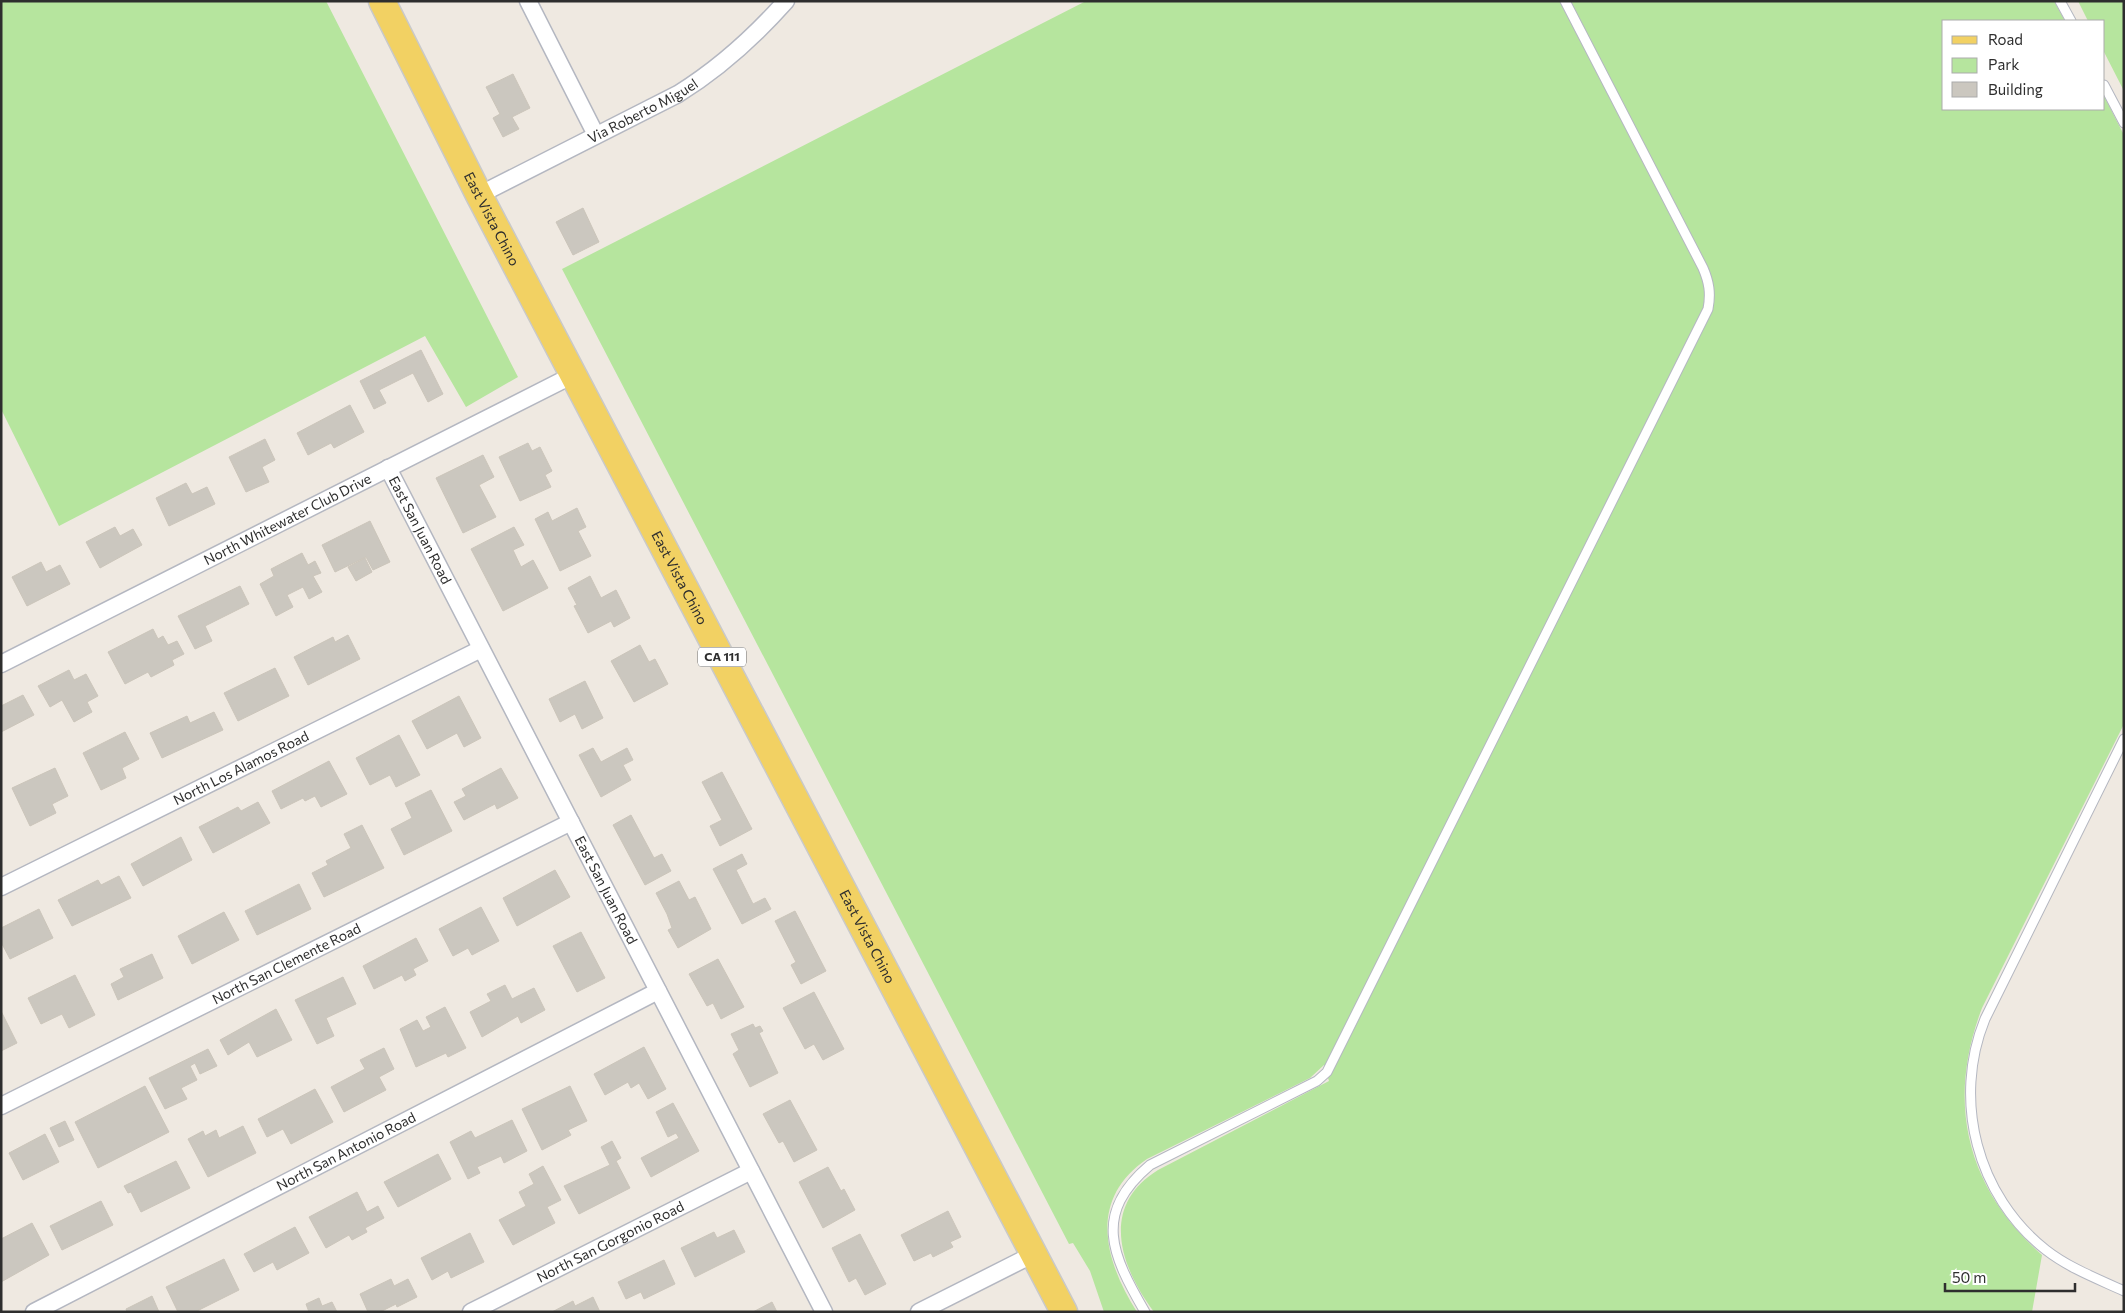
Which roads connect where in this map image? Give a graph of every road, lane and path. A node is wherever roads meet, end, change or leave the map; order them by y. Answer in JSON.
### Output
{"nodes":[{"id":1,"x":382,"y":1,"type":"edge"},
{"id":2,"x":528,"y":1,"type":"edge"},
{"id":3,"x":786,"y":1,"type":"edge"},
{"id":4,"x":1565,"y":1,"type":"edge"},
{"id":5,"x":2060,"y":1,"type":"edge"},
{"id":6,"x":2070,"y":20,"type":"edge"},
{"id":7,"x":2105,"y":87,"type":"edge"},
{"id":8,"x":2124,"y":123,"type":"edge"},
{"id":9,"x":596,"y":136,"type":"junction"},
{"id":10,"x":479,"y":196,"type":"junction"},
{"id":11,"x":575,"y":374,"type":"junction"},
{"id":12,"x":388,"y":468,"type":"junction"},
{"id":13,"x":481,"y":649,"type":"junction"},
{"id":14,"x":1,"y":664,"type":"edge"},
{"id":15,"x":2124,"y":740,"type":"edge"},
{"id":16,"x":571,"y":822,"type":"junction"},
{"id":17,"x":1,"y":887,"type":"edge"},
{"id":18,"x":658,"y":991,"type":"junction"},
{"id":19,"x":1,"y":1106,"type":"edge"},
{"id":20,"x":751,"y":1171,"type":"junction"},
{"id":21,"x":1034,"y":1254,"type":"junction"},
{"id":22,"x":2124,"y":1292,"type":"edge"},
{"id":23,"x":34,"y":1312,"type":"edge"},
{"id":24,"x":470,"y":1312,"type":"edge"},
{"id":25,"x":824,"y":1312,"type":"edge"},
{"id":26,"x":919,"y":1312,"type":"edge"},
{"id":27,"x":1064,"y":1312,"type":"edge"},
{"id":28,"x":1145,"y":1312,"type":"edge"}],
"edges":[{"from":1,"to":10,"type":"main road","name":"East Vista Chino","number":"CA 111"},
{"from":2,"to":9,"type":"street"},
{"from":3,"to":9,"type":"street","name":"Via Roberto Miguel"},
{"from":4,"to":28,"type":"lane"},
{"from":5,"to":6,"type":"lane"},
{"from":7,"to":8,"type":"lane"},
{"from":9,"to":10,"type":"street","name":"Via Roberto Miguel"},
{"from":10,"to":11,"type":"main road","name":"East Vista Chino","number":"CA 111"},
{"from":11,"to":12,"type":"street","name":"North Whitewater Club Drive"},
{"from":11,"to":21,"type":"main road","name":"East Vista Chino","number":"CA 111"},
{"from":12,"to":13,"type":"street","name":"East San Juan Road"},
{"from":12,"to":14,"type":"street","name":"North Whitewater Club Drive"},
{"from":13,"to":16,"type":"street","name":"East San Juan Road"},
{"from":13,"to":17,"type":"street","name":"North Los Alamos Road"},
{"from":15,"to":22,"type":"lane"},
{"from":16,"to":18,"type":"street","name":"East San Juan Road"},
{"from":16,"to":19,"type":"street","name":"North San Clemente Road"},
{"from":18,"to":20,"type":"street","name":"East San Juan Road"},
{"from":18,"to":23,"type":"street","name":"North San Antonio Road"},
{"from":20,"to":24,"type":"street","name":"North San Gorgonio Road"},
{"from":20,"to":25,"type":"street","name":"East San Juan Road"},
{"from":21,"to":26,"type":"street"},
{"from":21,"to":27,"type":"main road","name":"East Vista Chino","number":"CA 111"}]}
